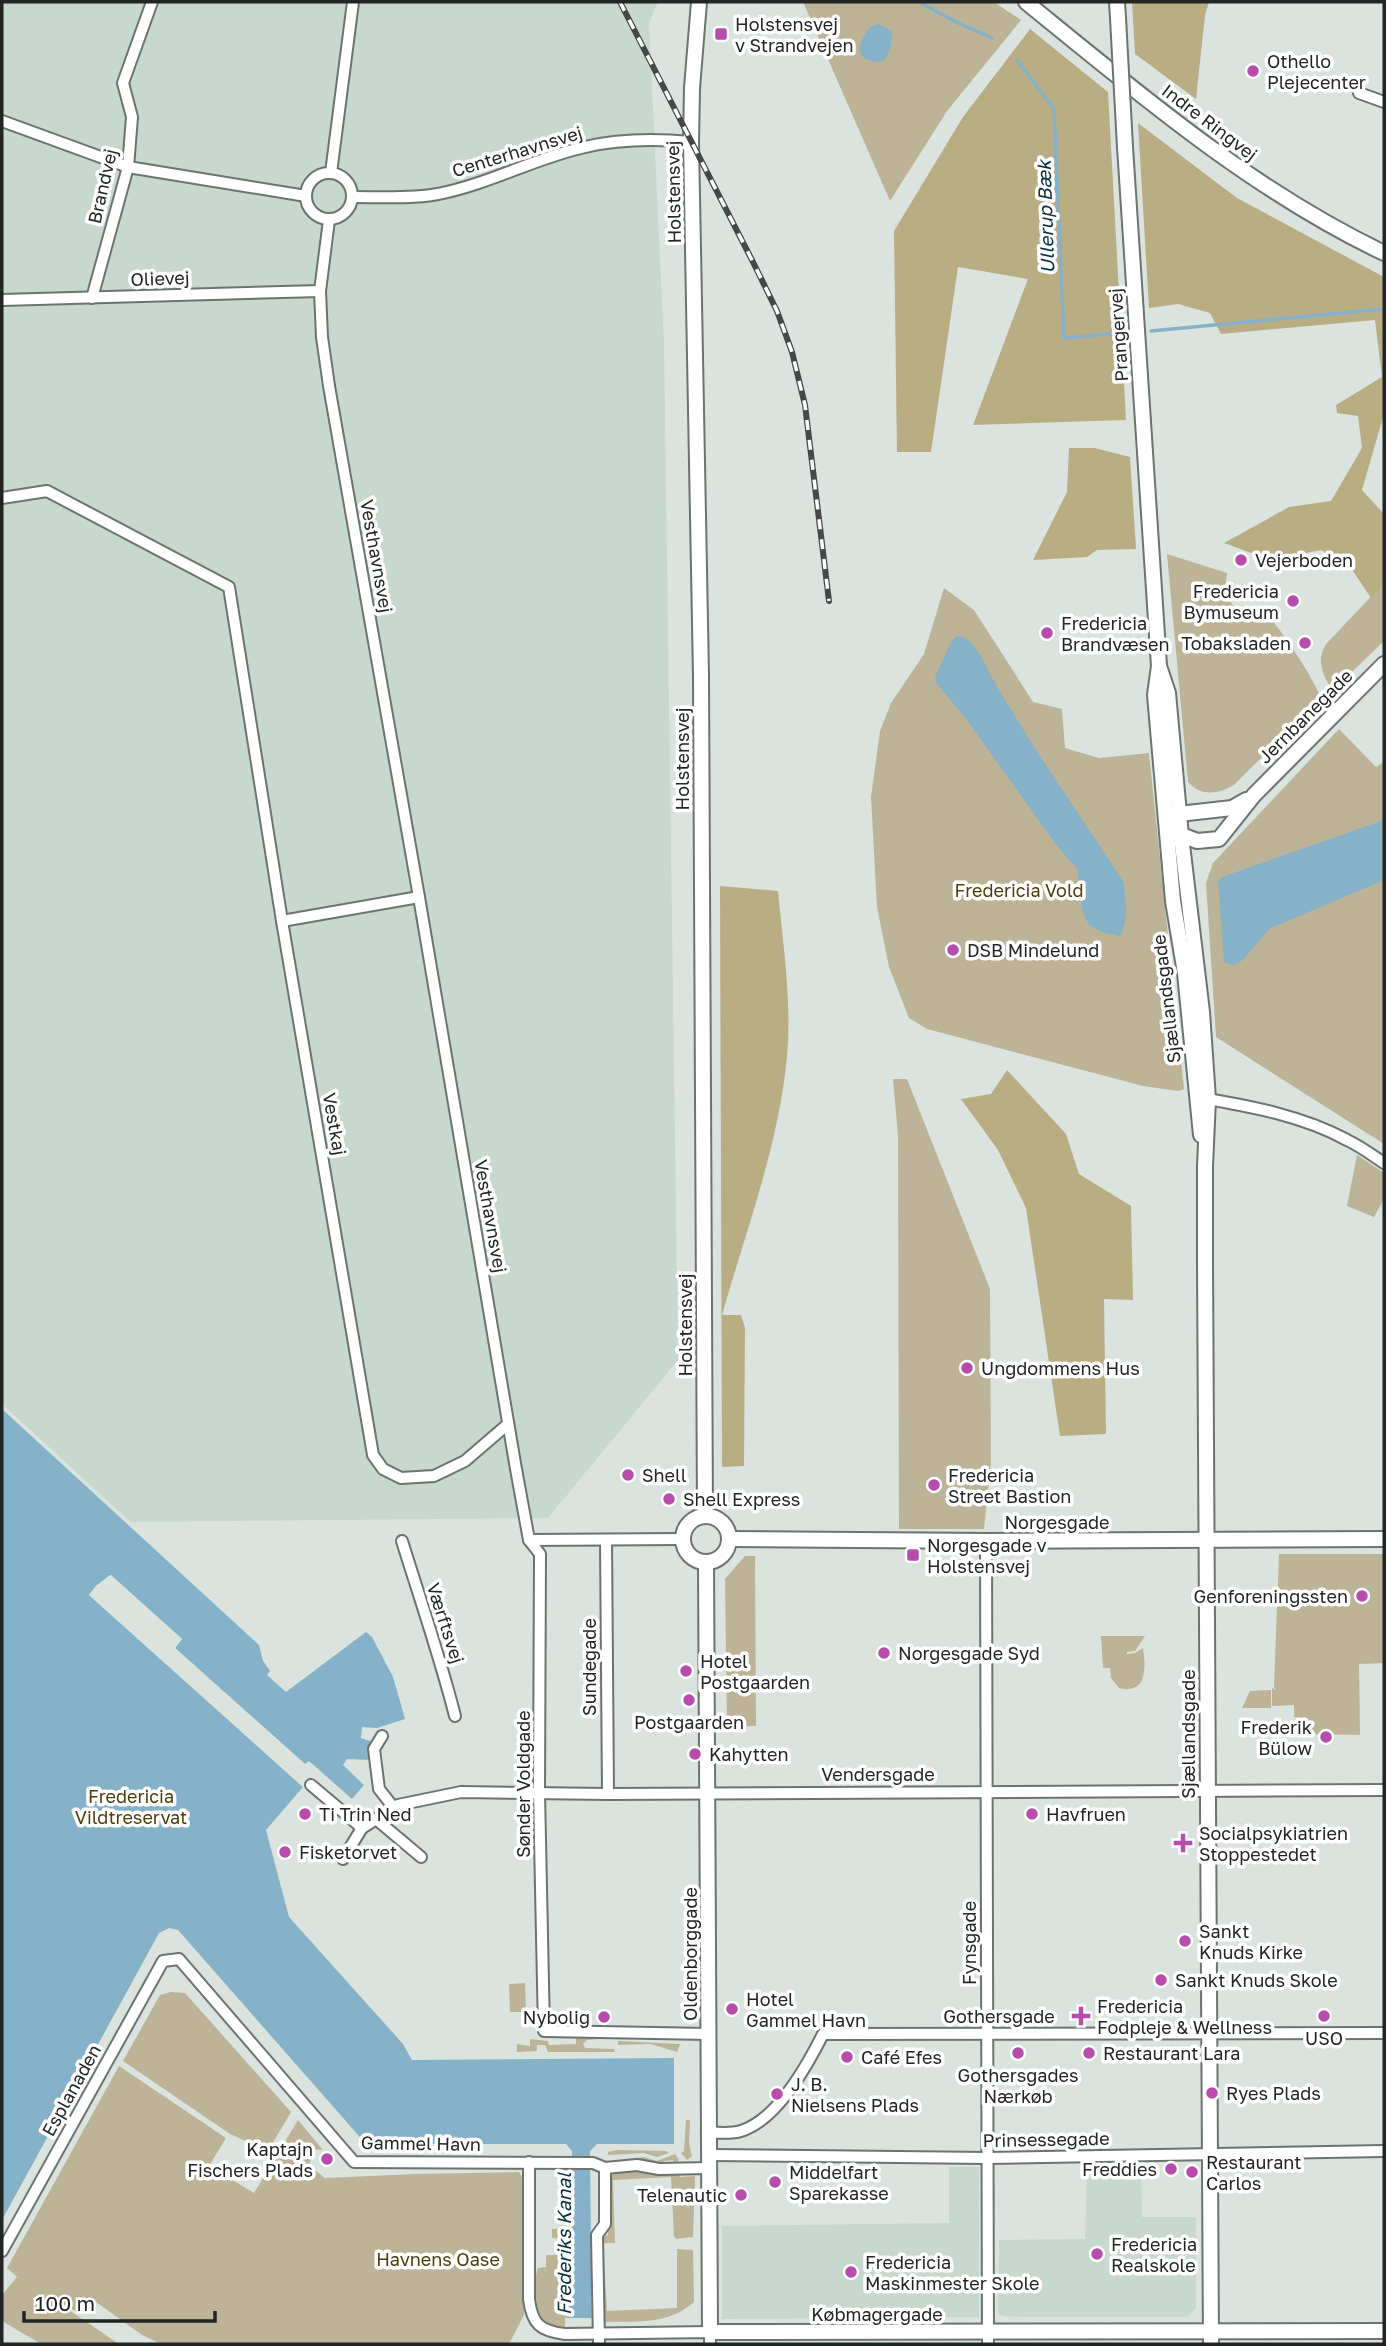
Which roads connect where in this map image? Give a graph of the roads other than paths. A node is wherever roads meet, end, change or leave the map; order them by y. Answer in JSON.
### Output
{"nodes":[{"id":1,"x":152,"y":2,"type":"edge"},
{"id":2,"x":353,"y":2,"type":"edge"},
{"id":3,"x":699,"y":2,"type":"edge"},
{"id":4,"x":1026,"y":2,"type":"edge"},
{"id":5,"x":1117,"y":2,"type":"edge"},
{"id":6,"x":1359,"y":93,"type":"dead end"},
{"id":7,"x":1384,"y":102,"type":"edge"},
{"id":8,"x":2,"y":121,"type":"edge"},
{"id":9,"x":691,"y":142,"type":"junction"},
{"id":10,"x":128,"y":167,"type":"junction"},
{"id":11,"x":331,"y":173,"type":"junction"},
{"id":12,"x":306,"y":196,"type":"junction"},
{"id":13,"x":352,"y":197,"type":"junction"},
{"id":14,"x":329,"y":220,"type":"junction"},
{"id":15,"x":1384,"y":253,"type":"edge"},
{"id":16,"x":320,"y":291,"type":"junction"},
{"id":17,"x":92,"y":298,"type":"junction"},
{"id":18,"x":2,"y":300,"type":"edge"},
{"id":19,"x":2,"y":498,"type":"edge"},
{"id":20,"x":1384,"y":664,"type":"edge"},
{"id":21,"x":1159,"y":666,"type":"junction"},
{"id":22,"x":1254,"y":795,"type":"junction"},
{"id":23,"x":1179,"y":814,"type":"junction"},
{"id":24,"x":1167,"y":828,"type":"junction"},
{"id":25,"x":1181,"y":836,"type":"junction"},
{"id":26,"x":419,"y":897,"type":"junction"},
{"id":27,"x":282,"y":921,"type":"junction"},
{"id":28,"x":1202,"y":1098,"type":"junction"},
{"id":29,"x":1384,"y":1163,"type":"edge"},
{"id":30,"x":508,"y":1424,"type":"junction"},
{"id":31,"x":705,"y":1516,"type":"junction"},
{"id":32,"x":682,"y":1539,"type":"junction"},
{"id":33,"x":729,"y":1539,"type":"junction"},
{"id":34,"x":1384,"y":1539,"type":"edge"},
{"id":35,"x":529,"y":1540,"type":"junction"},
{"id":36,"x":1206,"y":1540,"type":"junction"},
{"id":37,"x":402,"y":1541,"type":"dead end"},
{"id":38,"x":606,"y":1541,"type":"junction"},
{"id":39,"x":986,"y":1541,"type":"junction"},
{"id":40,"x":706,"y":1563,"type":"junction"},
{"id":41,"x":455,"y":1716,"type":"dead end"},
{"id":42,"x":382,"y":1736,"type":"dead end"},
{"id":43,"x":312,"y":1785,"type":"dead end"},
{"id":44,"x":1208,"y":1790,"type":"junction"},
{"id":45,"x":1384,"y":1790,"type":"edge"},
{"id":46,"x":709,"y":1791,"type":"junction"},
{"id":47,"x":986,"y":1791,"type":"junction"},
{"id":48,"x":539,"y":1792,"type":"junction"},
{"id":49,"x":608,"y":1794,"type":"junction"},
{"id":50,"x":394,"y":1808,"type":"junction"},
{"id":51,"x":377,"y":1819,"type":"junction"},
{"id":52,"x":362,"y":1828,"type":"junction"},
{"id":53,"x":421,"y":1857,"type":"dead end"},
{"id":54,"x":343,"y":1859,"type":"dead end"},
{"id":55,"x":179,"y":1959,"type":"joint"},
{"id":56,"x":1209,"y":2033,"type":"junction"},
{"id":57,"x":709,"y":2034,"type":"junction"},
{"id":58,"x":987,"y":2034,"type":"junction"},
{"id":59,"x":1384,"y":2034,"type":"edge"},
{"id":60,"x":709,"y":2132,"type":"junction"},
{"id":61,"x":1382,"y":2151,"type":"edge"},
{"id":62,"x":1210,"y":2154,"type":"junction"},
{"id":63,"x":987,"y":2158,"type":"junction"},
{"id":64,"x":709,"y":2161,"type":"junction"},
{"id":65,"x":529,"y":2162,"type":"junction"},
{"id":66,"x":605,"y":2168,"type":"junction"},
{"id":67,"x":2,"y":2251,"type":"edge"},
{"id":68,"x":1384,"y":2331,"type":"edge"},
{"id":69,"x":710,"y":2338,"type":"edge"},
{"id":70,"x":1211,"y":2338,"type":"edge"},
{"id":71,"x":599,"y":2339,"type":"edge"},
{"id":72,"x":988,"y":2339,"type":"edge"}],
"edges":[{"from":1,"to":10,"type":"street","name":"Brandvej"},
{"from":2,"to":11,"type":"street"},
{"from":3,"to":9,"type":"street","name":"Holstensvej"},
{"from":4,"to":15,"type":"street","name":"Indre Ringvej"},
{"from":5,"to":21,"type":"street","name":"Prangervej","bridge":true},
{"from":6,"to":7,"type":"street"},
{"from":8,"to":10,"type":"street"},
{"from":9,"to":13,"type":"street","name":"Centerhavnsvej"},
{"from":9,"to":31,"type":"street","name":"Holstensvej"},
{"from":10,"to":12,"type":"street"},
{"from":10,"to":17,"type":"street","name":"Brandvej"},
{"from":11,"to":12,"type":"street"},
{"from":11,"to":13,"type":"street"},
{"from":12,"to":14,"type":"street"},
{"from":13,"to":14,"type":"street"},
{"from":14,"to":16,"type":"street","name":"Vesthavnsvej"},
{"from":16,"to":17,"type":"street","name":"Olievej"},
{"from":16,"to":26,"type":"street","name":"Vesthavnsvej"},
{"from":17,"to":18,"type":"street","name":"Olievej"},
{"from":19,"to":27,"type":"street","name":"Vestkaj"},
{"from":20,"to":22,"type":"street","name":"Jernbanegade"},
{"from":21,"to":23,"type":"street","name":"Prangervej"},
{"from":21,"to":24,"type":"street","name":"Prangervej"},
{"from":22,"to":23,"type":"street","name":"Jernbanegade"},
{"from":22,"to":25,"type":"street","name":"Jernbanegade"},
{"from":23,"to":24,"type":"street"},
{"from":23,"to":25,"type":"street","name":"Sjællandsgade"},
{"from":24,"to":25,"type":"street","name":"Jernbanegade"},
{"from":24,"to":28,"type":"street","name":"Sjællandsgade"},
{"from":25,"to":28,"type":"street","name":"Sjællandsgade"},
{"from":26,"to":27,"type":"street"},
{"from":26,"to":30,"type":"street","name":"Vesthavnsvej"},
{"from":27,"to":30,"type":"street","name":"Vestkaj"},
{"from":28,"to":29,"type":"street"},
{"from":28,"to":36,"type":"street","name":"Sjællandsgade"},
{"from":30,"to":35,"type":"street","name":"Vesthavnsvej"},
{"from":31,"to":32,"type":"street"},
{"from":31,"to":33,"type":"street"},
{"from":32,"to":38,"type":"street"},
{"from":32,"to":40,"type":"street"},
{"from":33,"to":39,"type":"street","name":"Norgesgade"},
{"from":33,"to":40,"type":"street"},
{"from":34,"to":36,"type":"street","name":"Norgesgade"},
{"from":35,"to":38,"type":"street"},
{"from":35,"to":48,"type":"street","name":"Sønder Voldgade"},
{"from":36,"to":39,"type":"street","name":"Norgesgade"},
{"from":36,"to":44,"type":"street","name":"Sjællandsgade"},
{"from":37,"to":41,"type":"street","name":"Værftsvej"},
{"from":38,"to":49,"type":"street","name":"Sundegade"},
{"from":39,"to":47,"type":"street","name":"Fynsgade"},
{"from":40,"to":46,"type":"street","name":"Oldenborggade"},
{"from":42,"to":50,"type":"street"},
{"from":43,"to":52,"type":"street"},
{"from":44,"to":45,"type":"street","name":"Vendersgade"},
{"from":44,"to":47,"type":"street","name":"Vendersgade"},
{"from":44,"to":56,"type":"street","name":"Sjællandsgade"},
{"from":46,"to":47,"type":"street","name":"Vendersgade"},
{"from":46,"to":49,"type":"street","name":"Vendersgade"},
{"from":46,"to":57,"type":"street","name":"Oldenborggade"},
{"from":47,"to":58,"type":"street","name":"Fynsgade"},
{"from":48,"to":49,"type":"street","name":"Vendersgade"},
{"from":48,"to":50,"type":"street","name":"Vendersgade"},
{"from":48,"to":57,"type":"street","name":"Sønder Voldgade"},
{"from":50,"to":51,"type":"street","name":"Vendersgade"},
{"from":51,"to":52,"type":"street","name":"Vendersgade"},
{"from":51,"to":53,"type":"street"},
{"from":52,"to":54,"type":"street"},
{"from":55,"to":65,"type":"street","name":"Gammel Havn"},
{"from":55,"to":67,"type":"street","name":"Esplanaden"},
{"from":56,"to":58,"type":"street","name":"Gothersgade"},
{"from":56,"to":59,"type":"street","name":"Gothersgade"},
{"from":56,"to":62,"type":"street","name":"Sjællandsgade"},
{"from":57,"to":60,"type":"street","name":"Oldenborggade"},
{"from":58,"to":60,"type":"street","name":"Gothersgade"},
{"from":58,"to":63,"type":"street","name":"Fynsgade"},
{"from":60,"to":64,"type":"street","name":"Oldenborggade"},
{"from":61,"to":62,"type":"street","name":"Prinsessegade"},
{"from":62,"to":63,"type":"street","name":"Prinsessegade"},
{"from":62,"to":70,"type":"street","name":"Sjællandsgade"},
{"from":63,"to":64,"type":"street","name":"Prinsessegade"},
{"from":63,"to":72,"type":"street","name":"Fynsgade"},
{"from":64,"to":66,"type":"street","name":"Gammel Havn"},
{"from":64,"to":69,"type":"street","name":"Oldenborggade"},
{"from":65,"to":66,"type":"street","name":"Gammel Havn"},
{"from":65,"to":71,"type":"street","name":"Købmagergade"},
{"from":66,"to":71,"type":"street"},
{"from":68,"to":70,"type":"street","name":"Købmagergade"},
{"from":69,"to":71,"type":"street","name":"Købmagergade"},
{"from":69,"to":72,"type":"street","name":"Købmagergade"},
{"from":70,"to":72,"type":"street","name":"Købmagergade"}]}
